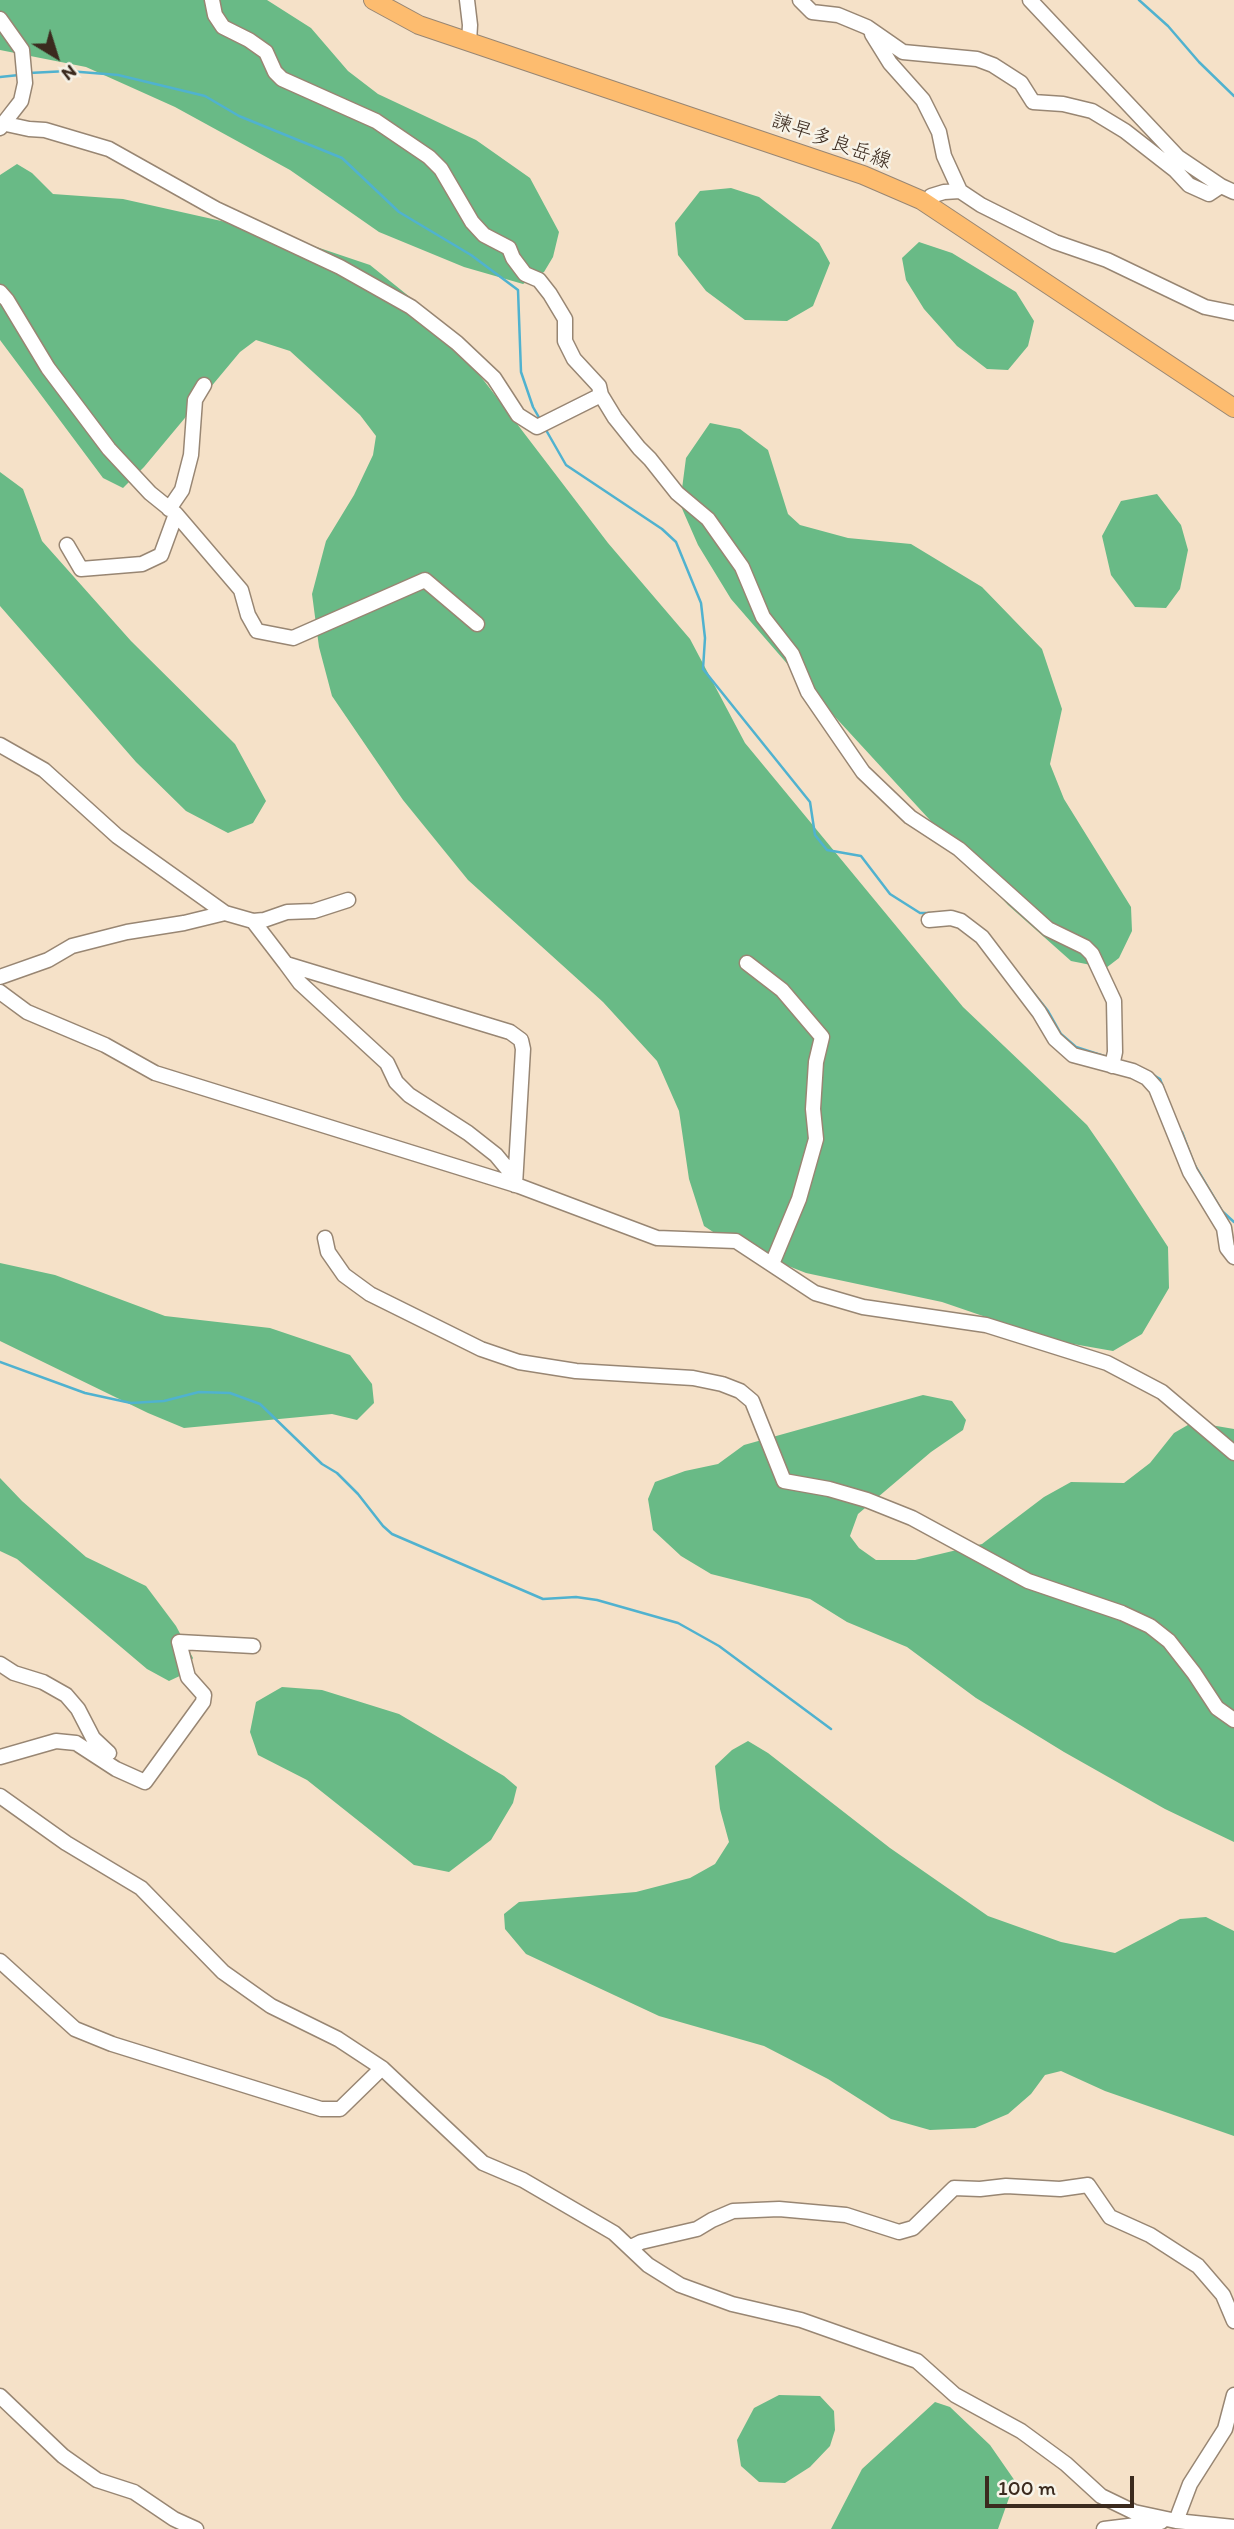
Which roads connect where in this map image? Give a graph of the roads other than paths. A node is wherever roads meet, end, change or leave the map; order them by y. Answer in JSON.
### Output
{"nodes":[{"id":1,"x":212,"y":0,"type":"edge"},
{"id":2,"x":373,"y":0,"type":"edge"},
{"id":3,"x":467,"y":0,"type":"edge"},
{"id":4,"x":800,"y":0,"type":"edge"},
{"id":5,"x":1030,"y":0,"type":"edge"},
{"id":6,"x":0,"y":19,"type":"edge"},
{"id":7,"x":867,"y":27,"type":"junction"},
{"id":8,"x":469,"y":42,"type":"junction"},
{"id":9,"x":3,"y":126,"type":"edge"},
{"id":10,"x":1227,"y":189,"type":"edge"},
{"id":11,"x":960,"y":191,"type":"junction"},
{"id":12,"x":927,"y":203,"type":"junction"},
{"id":13,"x":0,"y":292,"type":"edge"},
{"id":14,"x":1234,"y":313,"type":"edge"},
{"id":15,"x":204,"y":385,"type":"dead end"},
{"id":16,"x":601,"y":396,"type":"junction"},
{"id":17,"x":1234,"y":408,"type":"edge"},
{"id":18,"x":172,"y":511,"type":"junction"},
{"id":19,"x":67,"y":545,"type":"dead end"},
{"id":20,"x":477,"y":624,"type":"dead end"},
{"id":21,"x":0,"y":745,"type":"edge"},
{"id":22,"x":348,"y":900,"type":"dead end"},
{"id":23,"x":225,"y":913,"type":"junction"},
{"id":24,"x":929,"y":920,"type":"dead end"},
{"id":25,"x":253,"y":921,"type":"junction"},
{"id":26,"x":747,"y":963,"type":"dead end"},
{"id":27,"x":286,"y":964,"type":"junction"},
{"id":28,"x":0,"y":977,"type":"edge"},
{"id":29,"x":0,"y":992,"type":"edge"},
{"id":30,"x":1114,"y":1059,"type":"junction"},
{"id":31,"x":515,"y":1181,"type":"junction"},
{"id":32,"x":325,"y":1238,"type":"dead end"},
{"id":33,"x":1234,"y":1257,"type":"edge"},
{"id":34,"x":772,"y":1264,"type":"junction"},
{"id":35,"x":1234,"y":1453,"type":"edge"},
{"id":36,"x":253,"y":1646,"type":"dead end"},
{"id":37,"x":0,"y":1664,"type":"edge"},
{"id":38,"x":1234,"y":1720,"type":"edge"},
{"id":39,"x":0,"y":1757,"type":"edge"},
{"id":40,"x":128,"y":1774,"type":"junction"},
{"id":41,"x":0,"y":1796,"type":"edge"},
{"id":42,"x":0,"y":1961,"type":"edge"},
{"id":43,"x":382,"y":2068,"type":"junction"},
{"id":44,"x":631,"y":2247,"type":"junction"},
{"id":45,"x":1234,"y":2321,"type":"edge"},
{"id":46,"x":1234,"y":2395,"type":"edge"},
{"id":47,"x":0,"y":2396,"type":"edge"},
{"id":48,"x":1176,"y":2521,"type":"junction"},
{"id":49,"x":1234,"y":2527,"type":"edge"},
{"id":50,"x":196,"y":2529,"type":"edge"},
{"id":51,"x":1104,"y":2529,"type":"edge"}],
"edges":[{"from":1,"to":16,"type":"street"},
{"from":2,"to":8,"type":"main road","name":"諫早多良岳線"},
{"from":3,"to":8,"type":"street"},
{"from":4,"to":7,"type":"street"},
{"from":5,"to":10,"type":"street"},
{"from":6,"to":9,"type":"street"},
{"from":7,"to":10,"type":"street"},
{"from":7,"to":11,"type":"street"},
{"from":8,"to":12,"type":"main road","name":"諫早多良岳線"},
{"from":9,"to":16,"type":"street"},
{"from":11,"to":12,"type":"street"},
{"from":11,"to":14,"type":"street"},
{"from":12,"to":17,"type":"main road","name":"諫早多良岳線"},
{"from":13,"to":18,"type":"street"},
{"from":15,"to":18,"type":"street"},
{"from":16,"to":30,"type":"street"},
{"from":18,"to":19,"type":"street"},
{"from":18,"to":20,"type":"street"},
{"from":21,"to":23,"type":"street"},
{"from":22,"to":25,"type":"street"},
{"from":23,"to":25,"type":"street"},
{"from":23,"to":28,"type":"street"},
{"from":24,"to":30,"type":"street"},
{"from":25,"to":27,"type":"street"},
{"from":26,"to":34,"type":"street"},
{"from":27,"to":31,"type":"street"},
{"from":27,"to":31,"type":"street"},
{"from":29,"to":31,"type":"street"},
{"from":30,"to":33,"type":"street"},
{"from":31,"to":34,"type":"street"},
{"from":32,"to":38,"type":"street"},
{"from":34,"to":35,"type":"street"},
{"from":36,"to":40,"type":"street"},
{"from":37,"to":40,"type":"street"},
{"from":39,"to":40,"type":"street"},
{"from":41,"to":43,"type":"street"},
{"from":42,"to":43,"type":"street"},
{"from":43,"to":44,"type":"street"},
{"from":44,"to":45,"type":"street"},
{"from":44,"to":48,"type":"street"},
{"from":46,"to":48,"type":"street"},
{"from":47,"to":50,"type":"street"},
{"from":48,"to":49,"type":"street"},
{"from":48,"to":51,"type":"street"}]}
